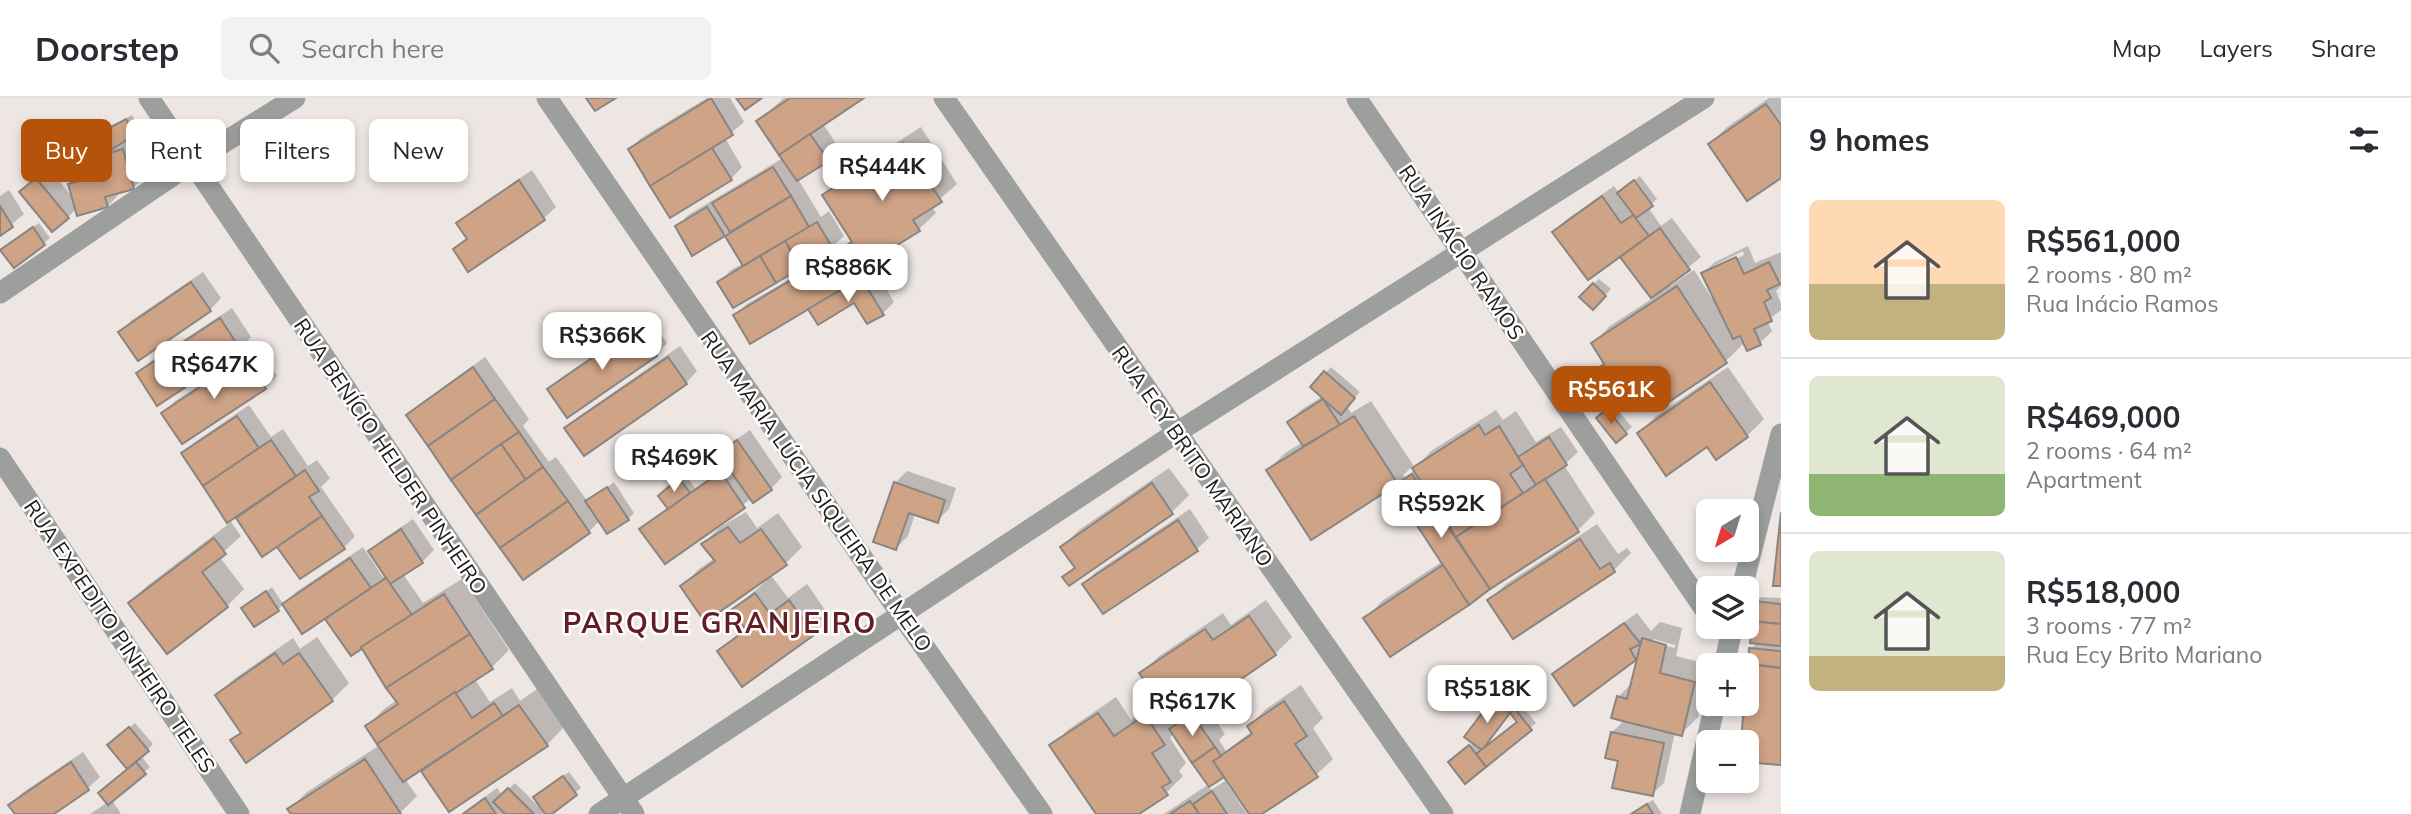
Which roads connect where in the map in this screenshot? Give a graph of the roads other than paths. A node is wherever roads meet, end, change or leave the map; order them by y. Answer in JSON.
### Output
{"nodes":[{"id":1,"x":149,"y":98,"type":"edge"},
{"id":2,"x":295,"y":98,"type":"edge"},
{"id":3,"x":547,"y":98,"type":"edge"},
{"id":4,"x":944,"y":98,"type":"edge"},
{"id":5,"x":1704,"y":98,"type":"edge"},
{"id":6,"x":1357,"y":99,"type":"edge"},
{"id":7,"x":163,"y":119,"type":"edge"},
{"id":8,"x":226,"y":141,"type":"edge"},
{"id":9,"x":163,"y":182,"type":"edge"},
{"id":10,"x":204,"y":182,"type":"edge"},
{"id":11,"x":1462,"y":252,"type":"junction"},
{"id":12,"x":0,"y":293,"type":"edge"},
{"id":13,"x":1176,"y":433,"type":"junction"},
{"id":14,"x":1781,"y":434,"type":"edge"},
{"id":15,"x":0,"y":458,"type":"edge"},
{"id":16,"x":1775,"y":480,"type":"edge"},
{"id":17,"x":1746,"y":576,"type":"edge"},
{"id":18,"x":1696,"y":596,"type":"edge"},
{"id":19,"x":901,"y":614,"type":"junction"},
{"id":20,"x":1712,"y":716,"type":"edge"},
{"id":21,"x":628,"y":806,"type":"edge"},
{"id":22,"x":239,"y":814,"type":"edge"},
{"id":23,"x":599,"y":814,"type":"edge"},
{"id":24,"x":1042,"y":814,"type":"edge"},
{"id":25,"x":1443,"y":814,"type":"edge"},
{"id":26,"x":1690,"y":814,"type":"edge"}],
"edges":[{"from":1,"to":7,"type":"street","name":"RUA BENÍCIO HELDER PINHEIRO"},
{"from":2,"to":8,"type":"street"},
{"from":3,"to":19,"type":"street","name":"RUA MARIA LÚCIA SIQUEIRA DE MELO"},
{"from":4,"to":13,"type":"street","name":"RUA ECY BRITO MARIANO"},
{"from":5,"to":11,"type":"street"},
{"from":6,"to":11,"type":"street","name":"RUA INÁCIO RAMOS"},
{"from":9,"to":12,"type":"street"},
{"from":10,"to":21,"type":"street","name":"RUA BENÍCIO HELDER PINHEIRO"},
{"from":11,"to":13,"type":"street"},
{"from":11,"to":18,"type":"street","name":"RUA INÁCIO RAMOS"},
{"from":13,"to":19,"type":"street"},
{"from":13,"to":25,"type":"street","name":"RUA ECY BRITO MARIANO"},
{"from":14,"to":16,"type":"street"},
{"from":15,"to":22,"type":"street","name":"RUA EXPEDITO PINHEIRO TELES"},
{"from":16,"to":17,"type":"street"},
{"from":19,"to":21,"type":"street"},
{"from":19,"to":24,"type":"street","name":"RUA MARIA LÚCIA SIQUEIRA DE MELO"},
{"from":20,"to":26,"type":"street"},
{"from":21,"to":23,"type":"street"}]}
